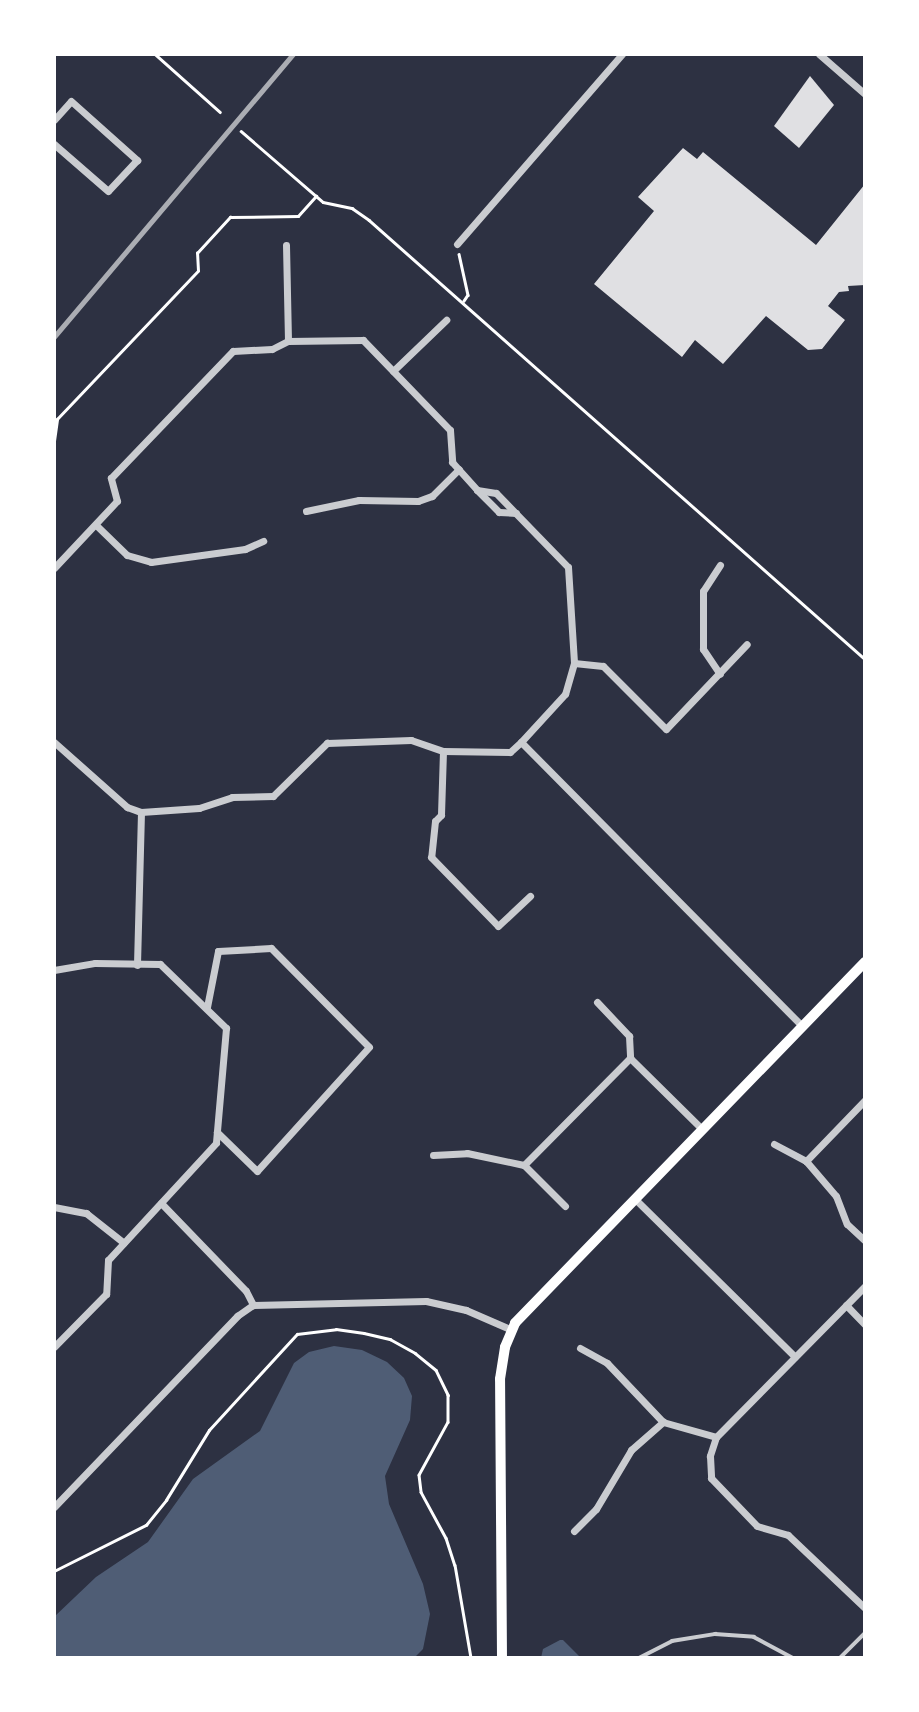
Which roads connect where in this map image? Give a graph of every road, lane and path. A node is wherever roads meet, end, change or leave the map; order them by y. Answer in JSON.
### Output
{"nodes":[{"id":1,"x":155,"y":54,"type":"edge"},
{"id":2,"x":622,"y":54,"type":"edge"},
{"id":3,"x":819,"y":54,"type":"edge"},
{"id":4,"x":865,"y":94,"type":"edge"},
{"id":5,"x":220,"y":112,"type":"dead end"},
{"id":6,"x":54,"y":120,"type":"edge"},
{"id":7,"x":241,"y":131,"type":"dead end"},
{"id":8,"x":54,"y":144,"type":"edge"},
{"id":9,"x":316,"y":196,"type":"junction"},
{"id":10,"x":457,"y":244,"type":"joint"},
{"id":11,"x":286,"y":245,"type":"dead end"},
{"id":12,"x":463,"y":302,"type":"junction"},
{"id":13,"x":446,"y":320,"type":"dead end"},
{"id":14,"x":288,"y":341,"type":"junction"},
{"id":15,"x":393,"y":371,"type":"junction"},
{"id":16,"x":54,"y":441,"type":"edge"},
{"id":17,"x":458,"y":469,"type":"junction"},
{"id":18,"x":306,"y":510,"type":"dead end"},
{"id":19,"x":96,"y":525,"type":"junction"},
{"id":20,"x":263,"y":541,"type":"dead end"},
{"id":21,"x":720,"y":565,"type":"dead end"},
{"id":22,"x":54,"y":568,"type":"edge"},
{"id":23,"x":747,"y":644,"type":"dead end"},
{"id":24,"x":865,"y":659,"type":"edge"},
{"id":25,"x":574,"y":663,"type":"junction"},
{"id":26,"x":720,"y":674,"type":"junction"},
{"id":27,"x":54,"y":742,"type":"edge"},
{"id":28,"x":521,"y":742,"type":"junction"},
{"id":29,"x":443,"y":751,"type":"junction"},
{"id":30,"x":141,"y":812,"type":"junction"},
{"id":31,"x":530,"y":896,"type":"dead end"},
{"id":32,"x":865,"y":962,"type":"edge"},
{"id":33,"x":137,"y":965,"type":"junction"},
{"id":34,"x":54,"y":970,"type":"edge"},
{"id":35,"x":597,"y":1002,"type":"dead end"},
{"id":36,"x":207,"y":1007,"type":"junction"},
{"id":37,"x":803,"y":1026,"type":"junction"},
{"id":38,"x":630,"y":1058,"type":"junction"},
{"id":39,"x":865,"y":1100,"type":"edge"},
{"id":40,"x":701,"y":1128,"type":"junction"},
{"id":41,"x":217,"y":1132,"type":"junction"},
{"id":42,"x":774,"y":1144,"type":"dead end"},
{"id":43,"x":433,"y":1155,"type":"dead end"},
{"id":44,"x":806,"y":1161,"type":"junction"},
{"id":45,"x":524,"y":1165,"type":"junction"},
{"id":46,"x":633,"y":1198,"type":"junction"},
{"id":47,"x":161,"y":1203,"type":"junction"},
{"id":48,"x":565,"y":1206,"type":"dead end"},
{"id":49,"x":54,"y":1207,"type":"edge"},
{"id":50,"x":865,"y":1241,"type":"edge"},
{"id":51,"x":124,"y":1243,"type":"junction"},
{"id":52,"x":865,"y":1286,"type":"edge"},
{"id":53,"x":253,"y":1305,"type":"junction"},
{"id":54,"x":846,"y":1306,"type":"junction"},
{"id":55,"x":865,"y":1325,"type":"edge"},
{"id":56,"x":512,"y":1330,"type":"junction"},
{"id":57,"x":54,"y":1347,"type":"edge"},
{"id":58,"x":580,"y":1348,"type":"dead end"},
{"id":59,"x":795,"y":1357,"type":"junction"},
{"id":60,"x":663,"y":1422,"type":"junction"},
{"id":61,"x":716,"y":1437,"type":"junction"},
{"id":62,"x":54,"y":1507,"type":"edge"},
{"id":63,"x":574,"y":1531,"type":"dead end"},
{"id":64,"x":54,"y":1572,"type":"edge"},
{"id":65,"x":865,"y":1608,"type":"edge"},
{"id":66,"x":865,"y":1633,"type":"edge"},
{"id":67,"x":471,"y":1658,"type":"edge"},
{"id":68,"x":502,"y":1658,"type":"edge"},
{"id":69,"x":639,"y":1658,"type":"edge"},
{"id":70,"x":793,"y":1658,"type":"edge"},
{"id":71,"x":840,"y":1658,"type":"edge"}],
"edges":[{"from":1,"to":5,"type":"path"},
{"from":2,"to":10,"type":"street"},
{"from":3,"to":4,"type":"street"},
{"from":6,"to":8,"type":"street"},
{"from":7,"to":9,"type":"path"},
{"from":9,"to":12,"type":"path"},
{"from":9,"to":16,"type":"path"},
{"from":10,"to":12,"type":"path"},
{"from":11,"to":14,"type":"street"},
{"from":12,"to":24,"type":"path"},
{"from":13,"to":15,"type":"street"},
{"from":14,"to":15,"type":"street"},
{"from":14,"to":19,"type":"street"},
{"from":15,"to":17,"type":"street"},
{"from":17,"to":18,"type":"street"},
{"from":17,"to":25,"type":"street"},
{"from":19,"to":20,"type":"street"},
{"from":19,"to":22,"type":"street"},
{"from":21,"to":26,"type":"street"},
{"from":23,"to":26,"type":"street"},
{"from":25,"to":26,"type":"street"},
{"from":25,"to":28,"type":"street"},
{"from":27,"to":30,"type":"street"},
{"from":28,"to":29,"type":"street"},
{"from":28,"to":37,"type":"street"},
{"from":29,"to":30,"type":"street"},
{"from":29,"to":31,"type":"street"},
{"from":30,"to":33,"type":"street"},
{"from":32,"to":37,"type":"main road"},
{"from":33,"to":34,"type":"street"},
{"from":33,"to":36,"type":"street"},
{"from":35,"to":38,"type":"street"},
{"from":36,"to":41,"type":"street"},
{"from":36,"to":41,"type":"street"},
{"from":37,"to":40,"type":"main road"},
{"from":38,"to":40,"type":"street"},
{"from":38,"to":45,"type":"street"},
{"from":39,"to":44,"type":"street"},
{"from":40,"to":46,"type":"main road"},
{"from":41,"to":47,"type":"street"},
{"from":42,"to":44,"type":"street"},
{"from":43,"to":45,"type":"street"},
{"from":44,"to":50,"type":"street"},
{"from":45,"to":48,"type":"street"},
{"from":46,"to":56,"type":"main road"},
{"from":46,"to":59,"type":"street"},
{"from":47,"to":51,"type":"street"},
{"from":47,"to":53,"type":"street"},
{"from":49,"to":51,"type":"street"},
{"from":51,"to":57,"type":"street"},
{"from":52,"to":54,"type":"street"},
{"from":53,"to":56,"type":"street"},
{"from":53,"to":62,"type":"street"},
{"from":54,"to":55,"type":"street"},
{"from":54,"to":59,"type":"street"},
{"from":56,"to":68,"type":"main road"},
{"from":58,"to":60,"type":"street"},
{"from":59,"to":61,"type":"street"},
{"from":60,"to":61,"type":"street"},
{"from":60,"to":63,"type":"street"},
{"from":61,"to":65,"type":"street"},
{"from":64,"to":67,"type":"path"},
{"from":66,"to":71,"type":"lane"},
{"from":69,"to":70,"type":"lane"}]}
